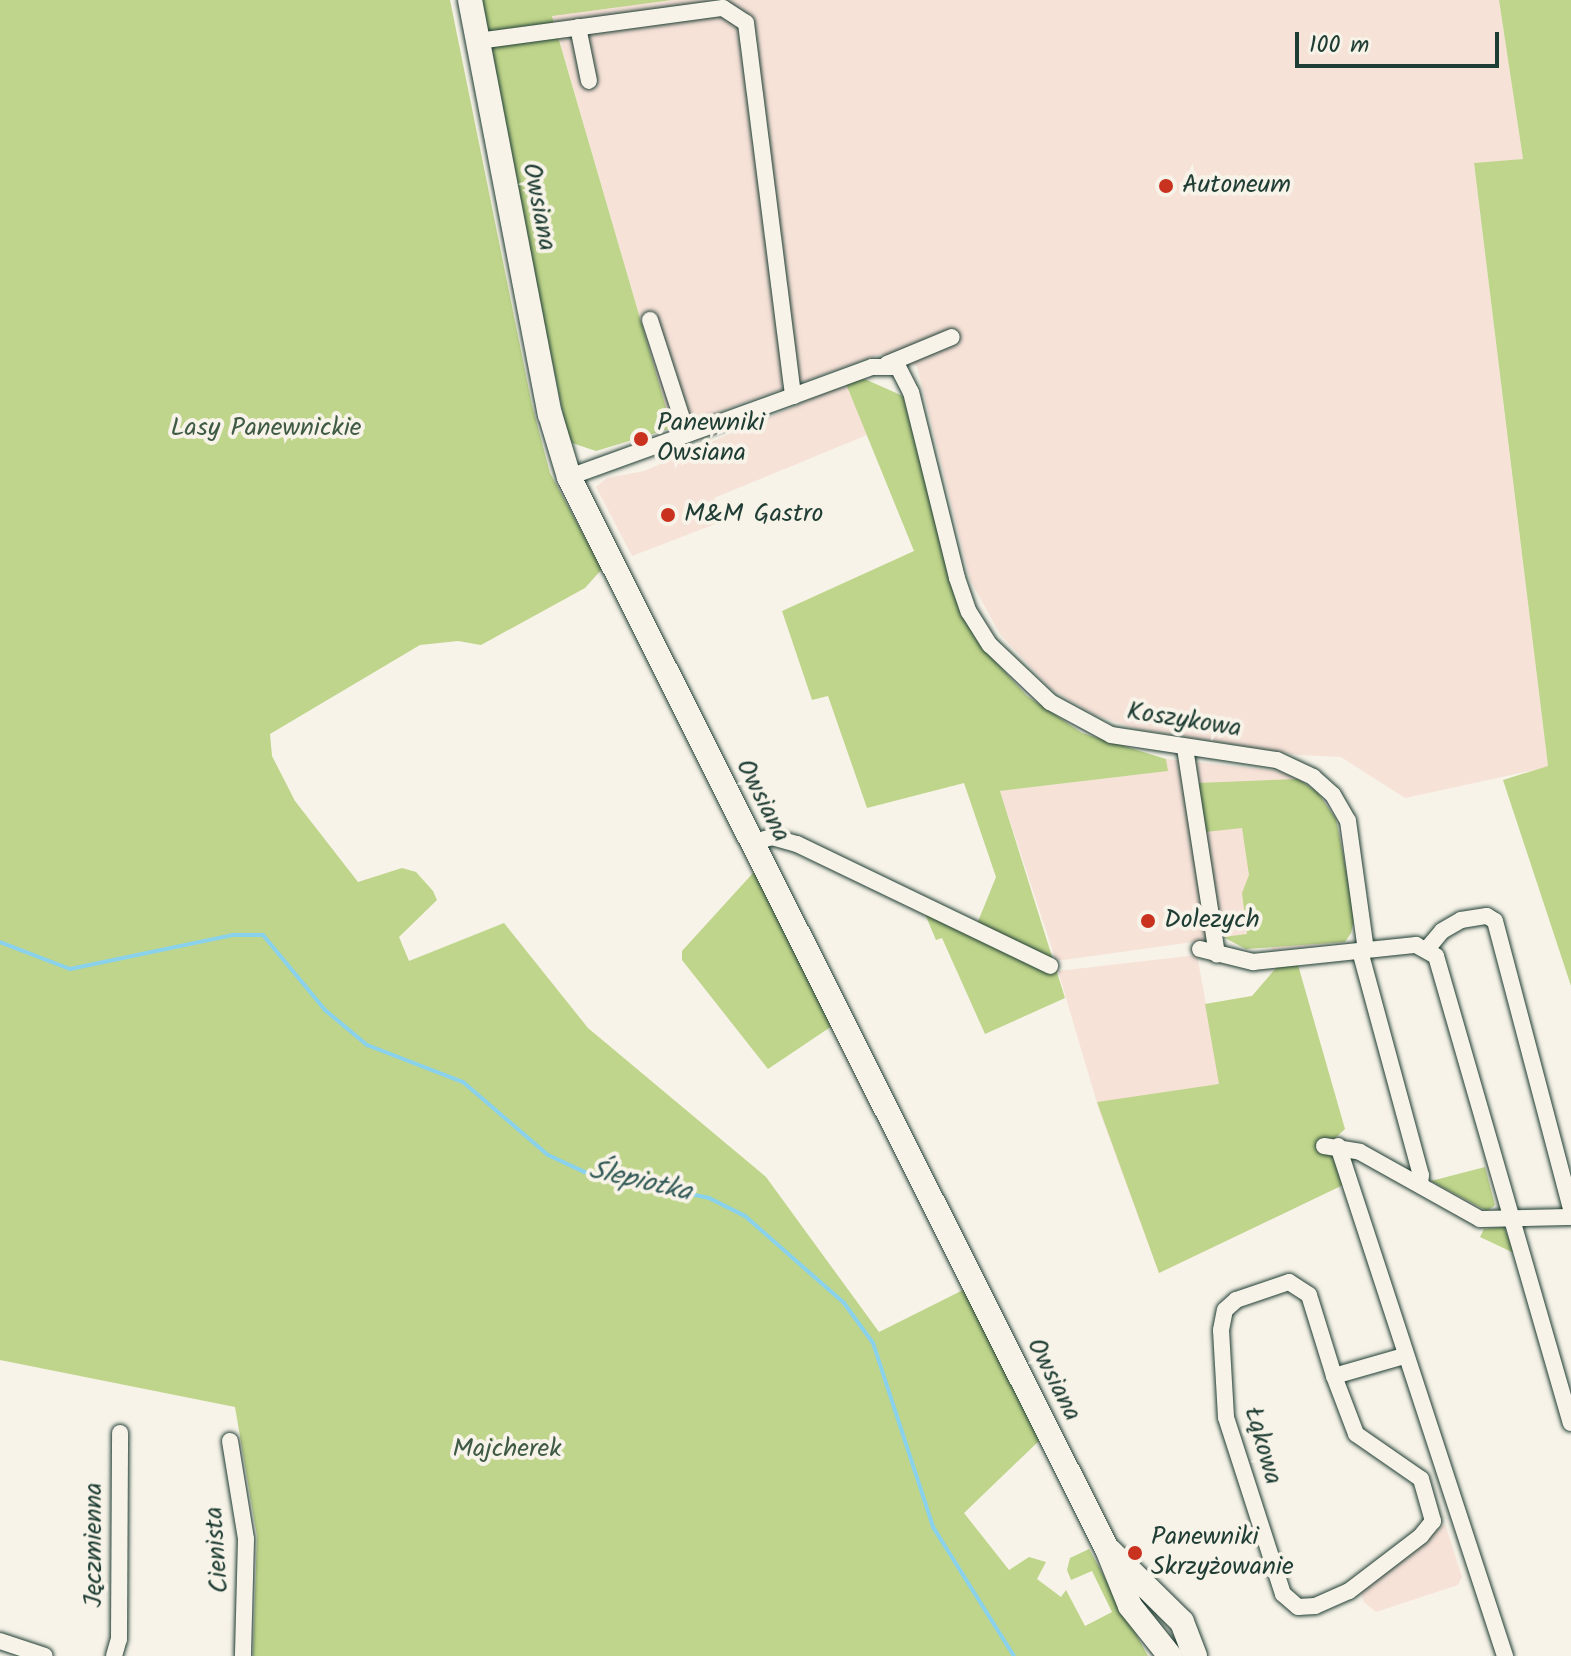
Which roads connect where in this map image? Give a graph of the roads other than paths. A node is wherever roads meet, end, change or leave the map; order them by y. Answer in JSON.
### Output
{"nodes":[{"id":1,"x":470,"y":0,"type":"edge"},
{"id":2,"x":578,"y":27,"type":"junction"},
{"id":3,"x":478,"y":41,"type":"junction"},
{"id":4,"x":589,"y":81,"type":"dead end"},
{"id":5,"x":650,"y":320,"type":"dead end"},
{"id":6,"x":952,"y":337,"type":"dead end"},
{"id":7,"x":892,"y":366,"type":"junction"},
{"id":8,"x":793,"y":396,"type":"junction"},
{"id":9,"x":687,"y":434,"type":"junction"},
{"id":10,"x":569,"y":477,"type":"junction"},
{"id":11,"x":1185,"y":748,"type":"junction"},
{"id":12,"x":751,"y":843,"type":"junction"},
{"id":13,"x":1200,"y":949,"type":"dead end"},
{"id":14,"x":1427,"y":949,"type":"junction"},
{"id":15,"x":1363,"y":950,"type":"junction"},
{"id":16,"x":1217,"y":955,"type":"junction"},
{"id":17,"x":1050,"y":966,"type":"dead end"},
{"id":18,"x":1420,"y":1185,"type":"junction"},
{"id":19,"x":1571,"y":1209,"type":"edge"},
{"id":20,"x":1571,"y":1217,"type":"edge"},
{"id":21,"x":1511,"y":1219,"type":"junction"},
{"id":22,"x":1404,"y":1356,"type":"junction"},
{"id":23,"x":1334,"y":1376,"type":"junction"},
{"id":24,"x":1571,"y":1423,"type":"edge"},
{"id":25,"x":120,"y":1433,"type":"dead end"},
{"id":26,"x":230,"y":1441,"type":"dead end"},
{"id":27,"x":1131,"y":1584,"type":"junction"},
{"id":28,"x":1182,"y":1622,"type":"junction"},
{"id":29,"x":0,"y":1641,"type":"edge"},
{"id":30,"x":45,"y":1656,"type":"edge"},
{"id":31,"x":114,"y":1656,"type":"edge"},
{"id":32,"x":243,"y":1656,"type":"edge"},
{"id":33,"x":1170,"y":1656,"type":"edge"},
{"id":34,"x":1195,"y":1656,"type":"edge"},
{"id":35,"x":1216,"y":1656,"type":"edge"},
{"id":36,"x":1505,"y":1656,"type":"edge"}],
"edges":[{"from":1,"to":3,"type":"street","name":"Owsiana"},
{"from":2,"to":3,"type":"street"},
{"from":2,"to":4,"type":"street"},
{"from":2,"to":8,"type":"street"},
{"from":3,"to":10,"type":"street","name":"Owsiana"},
{"from":5,"to":9,"type":"street"},
{"from":6,"to":7,"type":"street"},
{"from":7,"to":8,"type":"street"},
{"from":7,"to":11,"type":"street","name":"Koszykowa"},
{"from":8,"to":9,"type":"street"},
{"from":9,"to":10,"type":"street"},
{"from":10,"to":12,"type":"street","name":"Owsiana"},
{"from":11,"to":15,"type":"street","name":"Koszykowa"},
{"from":11,"to":16,"type":"street"},
{"from":12,"to":17,"type":"street"},
{"from":12,"to":27,"type":"street","name":"Owsiana"},
{"from":13,"to":16,"type":"street"},
{"from":14,"to":15,"type":"street"},
{"from":14,"to":19,"type":"street"},
{"from":14,"to":21,"type":"street"},
{"from":15,"to":16,"type":"street"},
{"from":15,"to":18,"type":"street","name":"Koszykowa"},
{"from":18,"to":21,"type":"street"},
{"from":18,"to":22,"type":"street"},
{"from":20,"to":21,"type":"street"},
{"from":21,"to":24,"type":"street"},
{"from":22,"to":23,"type":"street"},
{"from":22,"to":36,"type":"street"},
{"from":23,"to":23,"type":"street","name":"Łąkowa"},
{"from":25,"to":31,"type":"street","name":"Jęczmienna"},
{"from":26,"to":32,"type":"street","name":"Cienista"},
{"from":27,"to":28,"type":"street","name":"Owsiana"},
{"from":27,"to":33,"type":"street","name":"Owsiana"},
{"from":28,"to":34,"type":"street","name":"Owsiana"},
{"from":28,"to":35,"type":"street"},
{"from":29,"to":30,"type":"street"}]}
